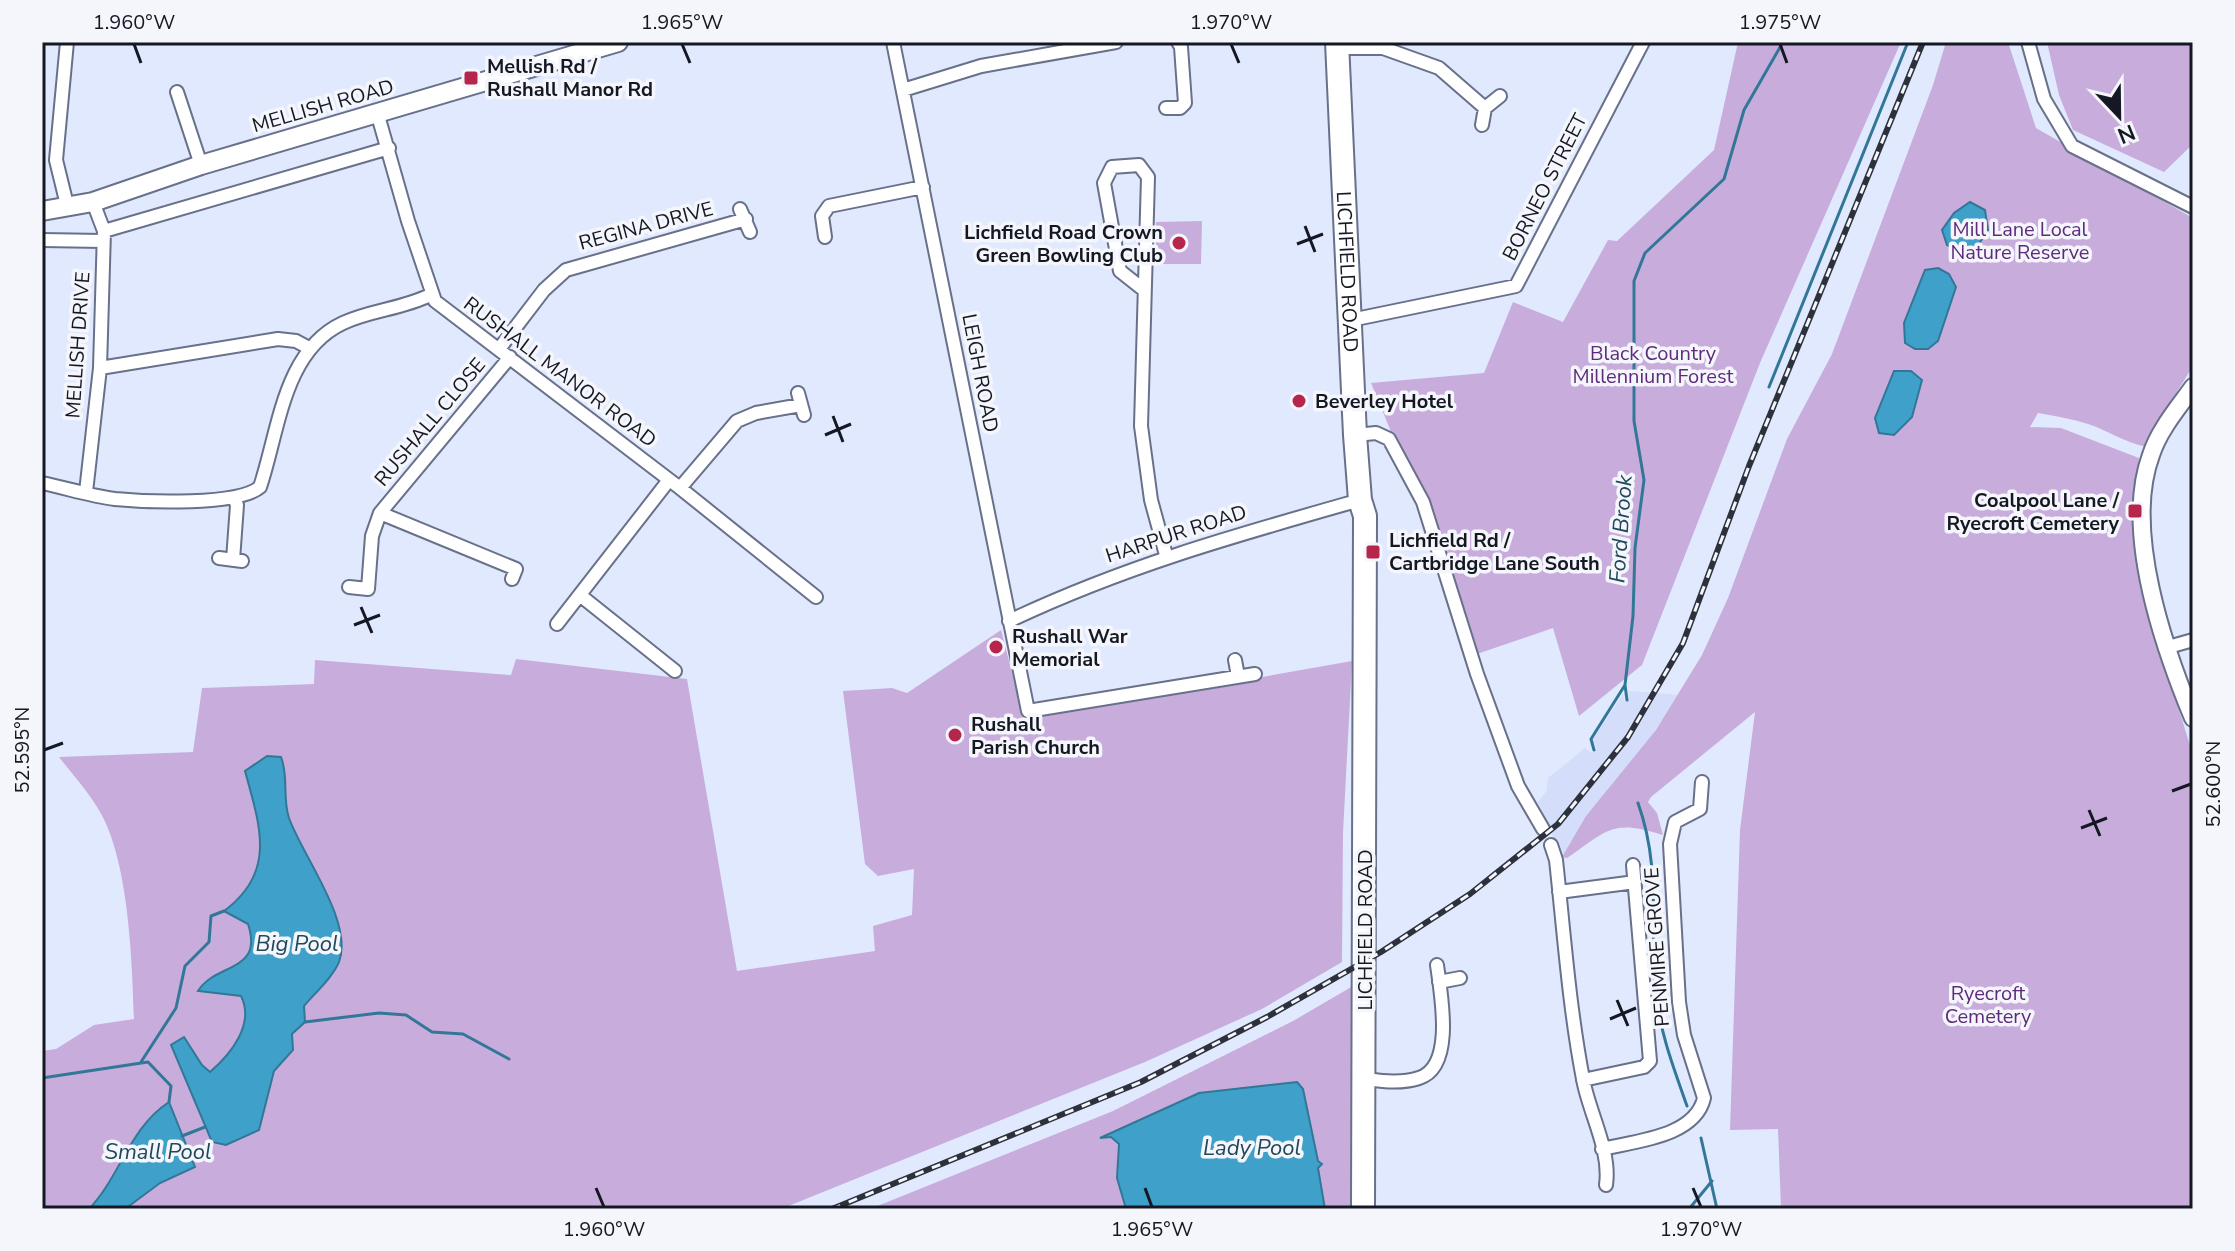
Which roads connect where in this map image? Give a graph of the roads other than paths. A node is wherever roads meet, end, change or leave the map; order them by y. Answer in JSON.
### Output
{"nodes":[{"id":1,"x":67,"y":42,"type":"edge"},
{"id":2,"x":618,"y":42,"type":"edge"},
{"id":3,"x":893,"y":42,"type":"edge"},
{"id":4,"x":1116,"y":42,"type":"edge"},
{"id":5,"x":1178,"y":42,"type":"edge"},
{"id":6,"x":1643,"y":42,"type":"edge"},
{"id":7,"x":2028,"y":42,"type":"edge"},
{"id":8,"x":598,"y":45,"type":"edge"},
{"id":9,"x":1337,"y":45,"type":"edge"},
{"id":10,"x":903,"y":90,"type":"junction"},
{"id":11,"x":177,"y":92,"type":"dead end"},
{"id":12,"x":1500,"y":96,"type":"dead end"},
{"id":13,"x":1166,"y":108,"type":"dead end"},
{"id":14,"x":1485,"y":108,"type":"junction"},
{"id":15,"x":377,"y":112,"type":"junction"},
{"id":16,"x":1482,"y":125,"type":"dead end"},
{"id":17,"x":389,"y":148,"type":"junction"},
{"id":18,"x":201,"y":165,"type":"junction"},
{"id":19,"x":923,"y":187,"type":"junction"},
{"id":20,"x":93,"y":202,"type":"junction"},
{"id":21,"x":2193,"y":207,"type":"edge"},
{"id":22,"x":68,"y":209,"type":"junction"},
{"id":23,"x":42,"y":211,"type":"edge"},
{"id":24,"x":745,"y":220,"type":"dead end"},
{"id":25,"x":827,"y":234,"type":"dead end"},
{"id":26,"x":104,"y":236,"type":"junction"},
{"id":27,"x":42,"y":240,"type":"edge"},
{"id":28,"x":1144,"y":290,"type":"junction"},
{"id":29,"x":430,"y":295,"type":"junction"},
{"id":30,"x":1351,"y":320,"type":"junction"},
{"id":31,"x":309,"y":348,"type":"junction"},
{"id":32,"x":505,"y":353,"type":"junction"},
{"id":33,"x":100,"y":368,"type":"junction"},
{"id":34,"x":2192,"y":390,"type":"edge"},
{"id":35,"x":801,"y":405,"type":"dead end"},
{"id":36,"x":1355,"y":435,"type":"junction"},
{"id":37,"x":42,"y":483,"type":"edge"},
{"id":38,"x":675,"y":484,"type":"junction"},
{"id":39,"x":86,"y":492,"type":"junction"},
{"id":40,"x":234,"y":498,"type":"junction"},
{"id":41,"x":1360,"y":500,"type":"junction"},
{"id":42,"x":380,"y":513,"type":"junction"},
{"id":43,"x":1166,"y":555,"type":"junction"},
{"id":44,"x":219,"y":558,"type":"dead end"},
{"id":45,"x":512,"y":579,"type":"dead end"},
{"id":46,"x":349,"y":587,"type":"dead end"},
{"id":47,"x":581,"y":596,"type":"junction"},
{"id":48,"x":816,"y":597,"type":"dead end"},
{"id":49,"x":1009,"y":621,"type":"junction"},
{"id":50,"x":557,"y":624,"type":"dead end"},
{"id":51,"x":2193,"y":640,"type":"edge"},
{"id":52,"x":2165,"y":648,"type":"junction"},
{"id":53,"x":1235,"y":660,"type":"dead end"},
{"id":54,"x":675,"y":671,"type":"dead end"},
{"id":55,"x":1255,"y":674,"type":"dead end"},
{"id":56,"x":1238,"y":676,"type":"junction"},
{"id":57,"x":2193,"y":718,"type":"edge"},
{"id":58,"x":1702,"y":782,"type":"dead end"},
{"id":59,"x":1543,"y":829,"type":"dead end"},
{"id":60,"x":1551,"y":845,"type":"dead end"},
{"id":61,"x":1633,"y":865,"type":"dead end"},
{"id":62,"x":1635,"y":882,"type":"junction"},
{"id":63,"x":1559,"y":892,"type":"junction"},
{"id":64,"x":1437,"y":965,"type":"dead end"},
{"id":65,"x":1460,"y":978,"type":"dead end"},
{"id":66,"x":1439,"y":982,"type":"junction"},
{"id":67,"x":1363,"y":1079,"type":"junction"},
{"id":68,"x":1583,"y":1080,"type":"junction"},
{"id":69,"x":1602,"y":1149,"type":"junction"},
{"id":70,"x":1606,"y":1185,"type":"dead end"},
{"id":71,"x":1363,"y":1209,"type":"edge"}],
"edges":[{"from":1,"to":22,"type":"street"},
{"from":2,"to":8,"type":"main road","name":"MELLISH ROAD"},
{"from":3,"to":10,"type":"street","name":"LEIGH ROAD"},
{"from":4,"to":10,"type":"street"},
{"from":5,"to":13,"type":"street"},
{"from":6,"to":30,"type":"street","name":"BORNEO STREET"},
{"from":7,"to":21,"type":"street"},
{"from":8,"to":15,"type":"main road","name":"MELLISH ROAD"},
{"from":9,"to":14,"type":"street"},
{"from":9,"to":30,"type":"highway","name":"LICHFIELD ROAD"},
{"from":10,"to":19,"type":"street","name":"LEIGH ROAD"},
{"from":11,"to":18,"type":"street"},
{"from":12,"to":14,"type":"street"},
{"from":14,"to":16,"type":"street"},
{"from":15,"to":17,"type":"street"},
{"from":15,"to":18,"type":"main road","name":"MELLISH ROAD"},
{"from":17,"to":26,"type":"street"},
{"from":17,"to":29,"type":"street"},
{"from":18,"to":20,"type":"main road","name":"MELLISH ROAD"},
{"from":19,"to":25,"type":"street"},
{"from":19,"to":49,"type":"street","name":"LEIGH ROAD"},
{"from":20,"to":22,"type":"main road","name":"MELLISH ROAD"},
{"from":20,"to":26,"type":"street","name":"MELLISH DRIVE"},
{"from":22,"to":23,"type":"main road","name":"MELLISH ROAD"},
{"from":24,"to":32,"type":"street","name":"REGINA DRIVE"},
{"from":26,"to":27,"type":"street"},
{"from":26,"to":33,"type":"street","name":"MELLISH DRIVE"},
{"from":28,"to":28,"type":"street"},
{"from":28,"to":43,"type":"street"},
{"from":29,"to":31,"type":"street"},
{"from":29,"to":32,"type":"street","name":"RUSHALL MANOR ROAD"},
{"from":30,"to":36,"type":"highway","name":"LICHFIELD ROAD"},
{"from":31,"to":33,"type":"street"},
{"from":31,"to":40,"type":"street"},
{"from":32,"to":38,"type":"street","name":"RUSHALL MANOR ROAD"},
{"from":32,"to":42,"type":"street","name":"RUSHALL CLOSE"},
{"from":33,"to":39,"type":"street","name":"MELLISH DRIVE"},
{"from":34,"to":52,"type":"street"},
{"from":35,"to":38,"type":"street"},
{"from":36,"to":41,"type":"highway","name":"LICHFIELD ROAD"},
{"from":36,"to":59,"type":"street"},
{"from":37,"to":39,"type":"street"},
{"from":38,"to":47,"type":"street"},
{"from":38,"to":48,"type":"street","name":"RUSHALL MANOR ROAD"},
{"from":39,"to":40,"type":"street"},
{"from":40,"to":44,"type":"street"},
{"from":41,"to":43,"type":"street","name":"HARPUR ROAD"},
{"from":41,"to":67,"type":"highway","name":"LICHFIELD ROAD"},
{"from":42,"to":45,"type":"street","name":"RUSHALL CLOSE"},
{"from":42,"to":46,"type":"street","name":"RUSHALL CLOSE"},
{"from":43,"to":49,"type":"street","name":"HARPUR ROAD"},
{"from":47,"to":50,"type":"street"},
{"from":47,"to":54,"type":"street"},
{"from":49,"to":56,"type":"street","name":"LEIGH ROAD"},
{"from":51,"to":52,"type":"street"},
{"from":52,"to":57,"type":"street"},
{"from":53,"to":56,"type":"street"},
{"from":55,"to":56,"type":"street"},
{"from":58,"to":69,"type":"street","name":"PENMIRE GROVE"},
{"from":60,"to":63,"type":"street"},
{"from":61,"to":62,"type":"street"},
{"from":62,"to":63,"type":"street"},
{"from":62,"to":68,"type":"street"},
{"from":63,"to":68,"type":"street"},
{"from":64,"to":66,"type":"street"},
{"from":65,"to":66,"type":"street"},
{"from":66,"to":67,"type":"street"},
{"from":67,"to":71,"type":"highway","name":"LICHFIELD ROAD"},
{"from":68,"to":69,"type":"street"},
{"from":69,"to":70,"type":"street"}]}
